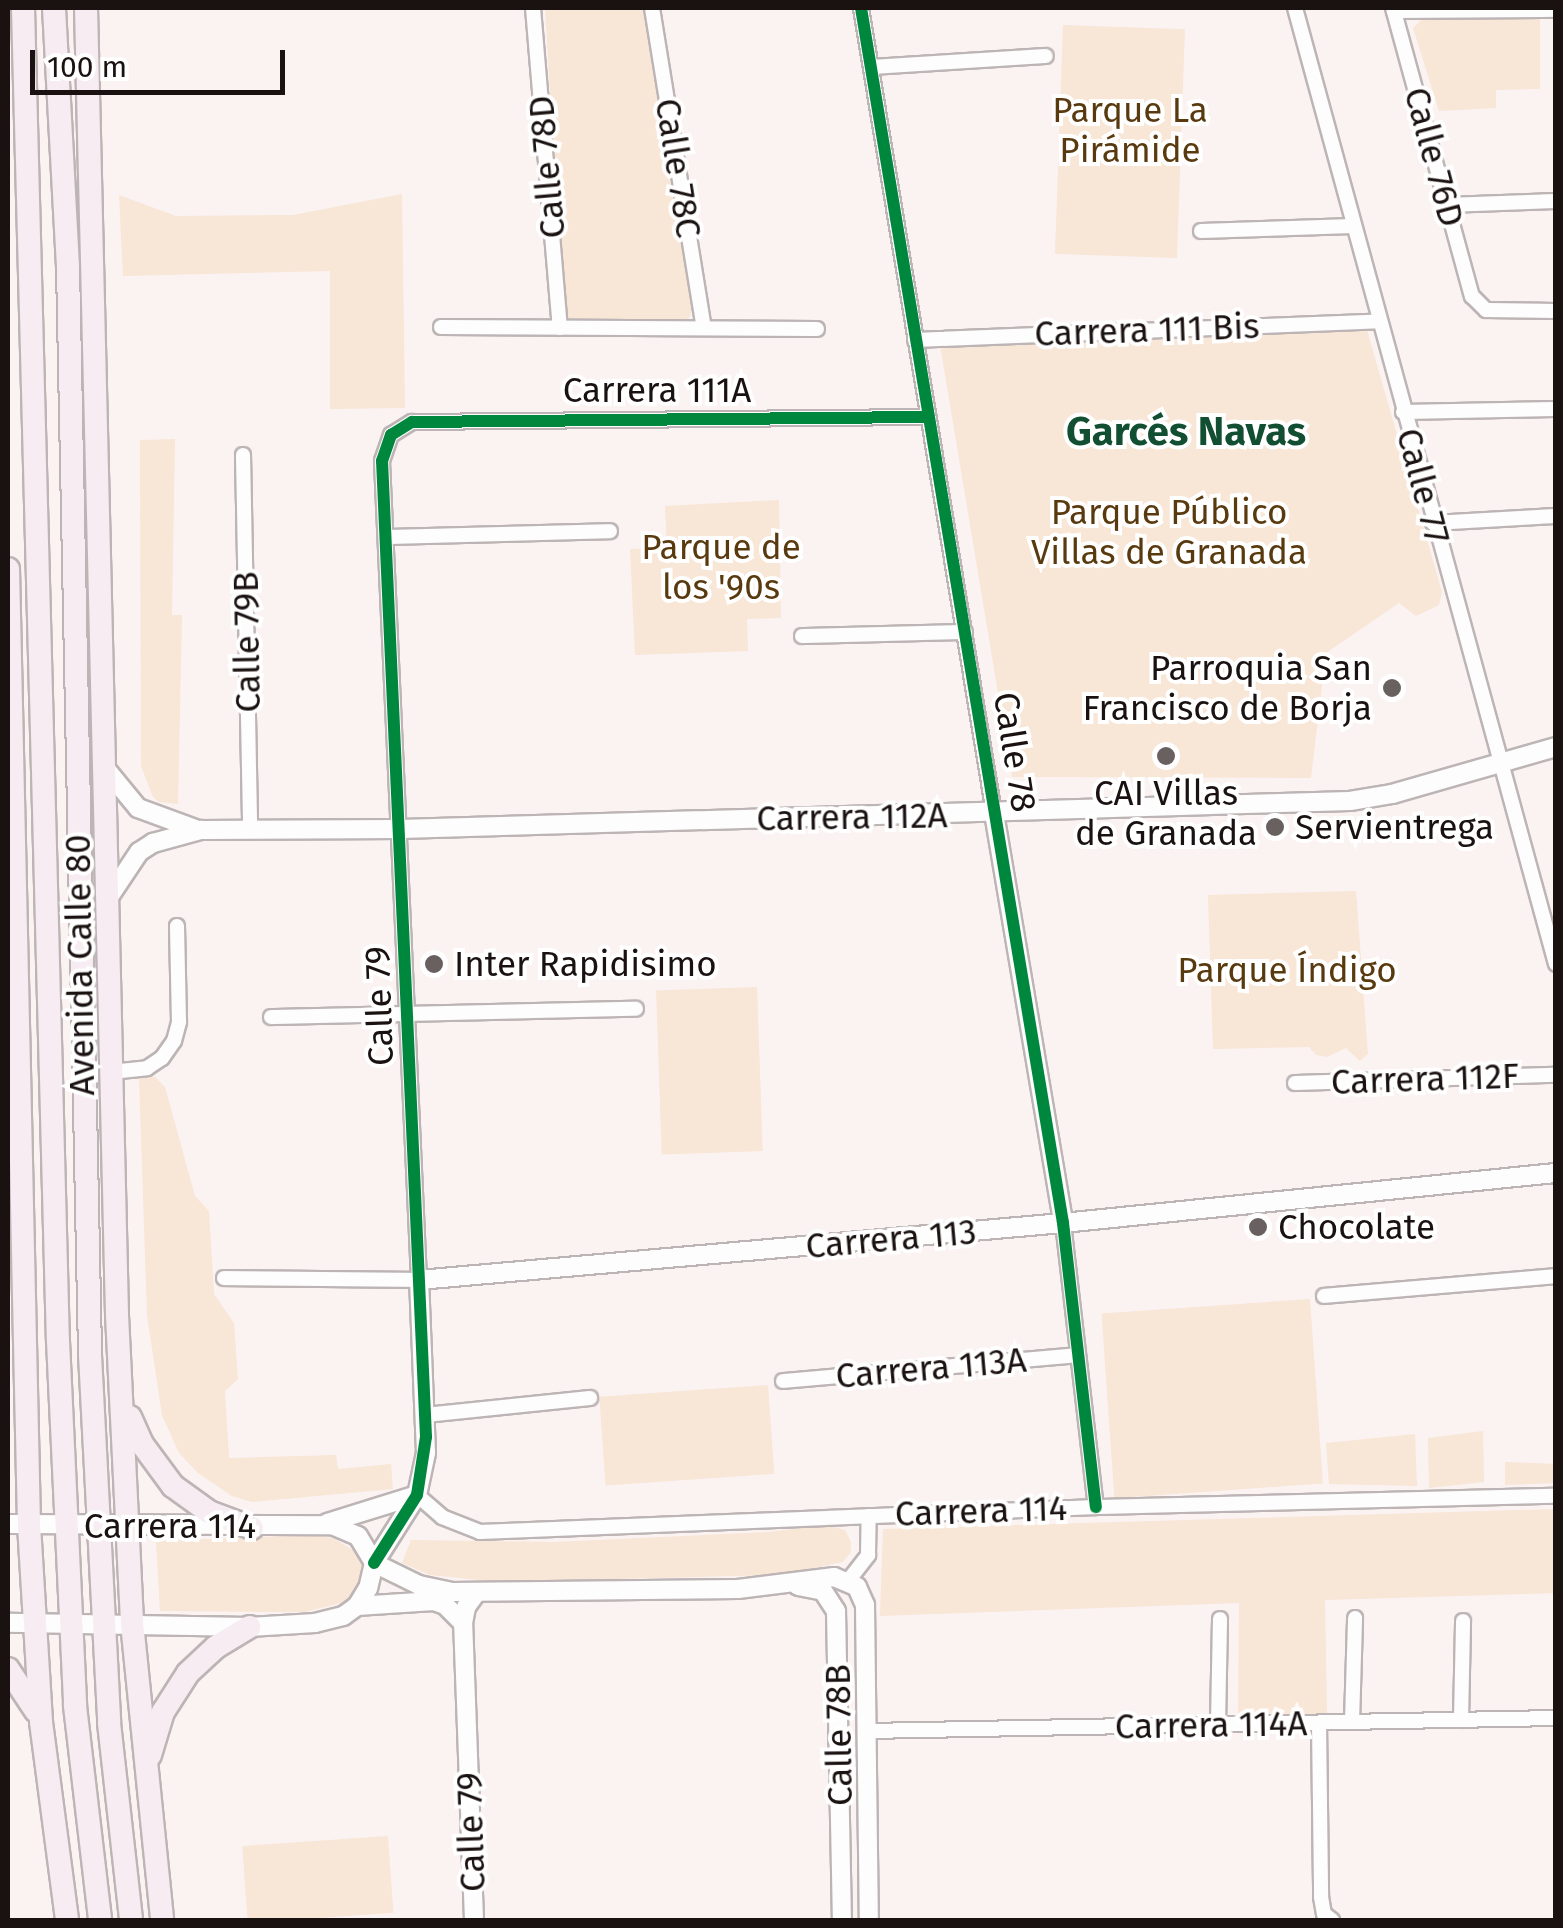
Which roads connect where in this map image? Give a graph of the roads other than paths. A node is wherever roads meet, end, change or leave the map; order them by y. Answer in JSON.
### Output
{"nodes":[{"id":1,"x":23,"y":8,"type":"edge"},
{"id":2,"x":54,"y":8,"type":"edge"},
{"id":3,"x":86,"y":8,"type":"edge"},
{"id":4,"x":534,"y":8,"type":"edge"},
{"id":5,"x":652,"y":8,"type":"edge"},
{"id":6,"x":861,"y":8,"type":"edge"},
{"id":7,"x":1295,"y":8,"type":"edge"},
{"id":8,"x":1394,"y":9,"type":"edge"},
{"id":9,"x":1494,"y":9,"type":"edge"},
{"id":10,"x":1556,"y":10,"type":"edge"},
{"id":11,"x":1046,"y":56,"type":"dead end"},
{"id":12,"x":871,"y":67,"type":"junction"},
{"id":13,"x":1556,"y":201,"type":"edge"},
{"id":14,"x":1447,"y":205,"type":"junction"},
{"id":15,"x":1352,"y":226,"type":"junction"},
{"id":16,"x":1201,"y":231,"type":"dead end"},
{"id":17,"x":1556,"y":311,"type":"edge"},
{"id":18,"x":1378,"y":321,"type":"junction"},
{"id":19,"x":441,"y":326,"type":"dead end"},
{"id":20,"x":560,"y":328,"type":"junction"},
{"id":21,"x":704,"y":328,"type":"junction"},
{"id":22,"x":817,"y":329,"type":"dead end"},
{"id":23,"x":916,"y":340,"type":"junction"},
{"id":24,"x":1556,"y":409,"type":"edge"},
{"id":25,"x":1403,"y":412,"type":"junction"},
{"id":26,"x":928,"y":417,"type":"junction"},
{"id":27,"x":390,"y":435,"type":"joint"},
{"id":28,"x":244,"y":455,"type":"dead end"},
{"id":29,"x":1556,"y":516,"type":"edge"},
{"id":30,"x":1433,"y":524,"type":"junction"},
{"id":31,"x":610,"y":531,"type":"dead end"},
{"id":32,"x":386,"y":536,"type":"junction"},
{"id":33,"x":8,"y":569,"type":"edge"},
{"id":34,"x":965,"y":632,"type":"junction"},
{"id":35,"x":802,"y":636,"type":"dead end"},
{"id":36,"x":1556,"y":746,"type":"edge"},
{"id":37,"x":1498,"y":762,"type":"junction"},
{"id":38,"x":105,"y":767,"type":"junction"},
{"id":39,"x":994,"y":813,"type":"junction"},
{"id":40,"x":250,"y":829,"type":"junction"},
{"id":41,"x":401,"y":829,"type":"junction"},
{"id":42,"x":201,"y":830,"type":"junction"},
{"id":43,"x":107,"y":900,"type":"junction"},
{"id":44,"x":177,"y":926,"type":"dead end"},
{"id":45,"x":1556,"y":964,"type":"edge"},
{"id":46,"x":636,"y":1008,"type":"dead end"},
{"id":47,"x":410,"y":1013,"type":"junction"},
{"id":48,"x":271,"y":1016,"type":"dead end"},
{"id":49,"x":20,"y":1029,"type":"junction"},
{"id":50,"x":8,"y":1052,"type":"edge"},
{"id":51,"x":111,"y":1072,"type":"junction"},
{"id":52,"x":1556,"y":1074,"type":"edge"},
{"id":53,"x":1295,"y":1083,"type":"dead end"},
{"id":54,"x":15,"y":1145,"type":"edge"},
{"id":55,"x":1556,"y":1173,"type":"edge"},
{"id":56,"x":1063,"y":1223,"type":"junction"},
{"id":57,"x":1556,"y":1276,"type":"edge"},
{"id":58,"x":224,"y":1278,"type":"dead end"},
{"id":59,"x":419,"y":1280,"type":"junction"},
{"id":60,"x":1324,"y":1296,"type":"dead end"},
{"id":61,"x":1078,"y":1355,"type":"junction"},
{"id":62,"x":24,"y":1378,"type":"junction"},
{"id":63,"x":782,"y":1381,"type":"dead end"},
{"id":64,"x":124,"y":1390,"type":"junction"},
{"id":65,"x":590,"y":1398,"type":"dead end"},
{"id":66,"x":425,"y":1415,"type":"junction"},
{"id":67,"x":8,"y":1444,"type":"edge"},
{"id":68,"x":417,"y":1495,"type":"junction"},
{"id":69,"x":1556,"y":1496,"type":"edge"},
{"id":70,"x":1096,"y":1507,"type":"junction"},
{"id":71,"x":870,"y":1516,"type":"junction"},
{"id":72,"x":18,"y":1524,"type":"edge"},
{"id":73,"x":322,"y":1524,"type":"junction"},
{"id":74,"x":66,"y":1526,"type":"junction"},
{"id":75,"x":98,"y":1526,"type":"junction"},
{"id":76,"x":128,"y":1526,"type":"junction"},
{"id":77,"x":252,"y":1528,"type":"junction"},
{"id":78,"x":374,"y":1563,"type":"junction"},
{"id":79,"x":848,"y":1581,"type":"junction"},
{"id":80,"x":785,"y":1585,"type":"junction"},
{"id":81,"x":476,"y":1593,"type":"junction"},
{"id":82,"x":357,"y":1606,"type":"junction"},
{"id":83,"x":1355,"y":1618,"type":"dead end"},
{"id":84,"x":1220,"y":1620,"type":"dead end"},
{"id":85,"x":1463,"y":1621,"type":"dead end"},
{"id":86,"x":34,"y":1622,"type":"junction"},
{"id":87,"x":70,"y":1622,"type":"junction"},
{"id":88,"x":102,"y":1622,"type":"junction"},
{"id":89,"x":8,"y":1623,"type":"edge"},
{"id":90,"x":132,"y":1624,"type":"junction"},
{"id":91,"x":463,"y":1624,"type":"junction"},
{"id":92,"x":248,"y":1627,"type":"junction"},
{"id":93,"x":8,"y":1669,"type":"edge"},
{"id":94,"x":1556,"y":1718,"type":"edge"},
{"id":95,"x":1461,"y":1720,"type":"junction"},
{"id":96,"x":41,"y":1722,"type":"junction"},
{"id":97,"x":1352,"y":1722,"type":"junction"},
{"id":98,"x":1319,"y":1723,"type":"junction"},
{"id":99,"x":1218,"y":1724,"type":"junction"},
{"id":100,"x":867,"y":1732,"type":"junction"},
{"id":101,"x":148,"y":1794,"type":"junction"},
{"id":102,"x":67,"y":1920,"type":"edge"},
{"id":103,"x":100,"y":1920,"type":"edge"},
{"id":104,"x":131,"y":1920,"type":"edge"},
{"id":105,"x":162,"y":1920,"type":"edge"},
{"id":106,"x":474,"y":1920,"type":"edge"},
{"id":107,"x":842,"y":1920,"type":"edge"},
{"id":108,"x":868,"y":1920,"type":"edge"},
{"id":109,"x":1332,"y":1920,"type":"edge"}],
"edges":[{"from":1,"to":74,"type":"highway","name":"Avenida Calle 80"},
{"from":2,"to":75,"type":"highway","name":"Avenida Calle 80"},
{"from":3,"to":38,"type":"highway","name":"Avenida Calle 80"},
{"from":4,"to":20,"type":"street","name":"Calle 78D"},
{"from":5,"to":21,"type":"street","name":"Calle 78C"},
{"from":6,"to":12,"type":"street","name":"Calle 78"},
{"from":7,"to":15,"type":"street","name":"Calle 77"},
{"from":8,"to":9,"type":"street"},
{"from":8,"to":14,"type":"street","name":"Calle 76D"},
{"from":9,"to":10,"type":"street"},
{"from":11,"to":12,"type":"street"},
{"from":12,"to":23,"type":"street","name":"Calle 78"},
{"from":13,"to":14,"type":"street"},
{"from":14,"to":17,"type":"street","name":"Calle 76D"},
{"from":15,"to":16,"type":"street"},
{"from":15,"to":18,"type":"street","name":"Calle 77"},
{"from":18,"to":23,"type":"street","name":"Carrera 111 Bis"},
{"from":18,"to":25,"type":"street","name":"Calle 77"},
{"from":19,"to":20,"type":"street"},
{"from":20,"to":21,"type":"street"},
{"from":21,"to":22,"type":"street"},
{"from":23,"to":26,"type":"street","name":"Calle 78"},
{"from":24,"to":25,"type":"street"},
{"from":25,"to":30,"type":"street","name":"Calle 77"},
{"from":26,"to":27,"type":"street","name":"Carrera 111A"},
{"from":26,"to":34,"type":"street","name":"Calle 78"},
{"from":27,"to":32,"type":"street","name":"Calle 79"},
{"from":28,"to":40,"type":"street","name":"Calle 79B"},
{"from":29,"to":30,"type":"street"},
{"from":30,"to":37,"type":"street","name":"Calle 77"},
{"from":31,"to":32,"type":"street"},
{"from":32,"to":41,"type":"street","name":"Calle 79"},
{"from":33,"to":49,"type":"highway","name":"Avenida Calle 80"},
{"from":34,"to":35,"type":"street"},
{"from":34,"to":39,"type":"street","name":"Calle 78"},
{"from":36,"to":37,"type":"street","name":"Carrera 112A"},
{"from":37,"to":39,"type":"street","name":"Carrera 112A"},
{"from":37,"to":45,"type":"street","name":"Calle 77"},
{"from":38,"to":42,"type":"street","name":"Carrera 112A"},
{"from":38,"to":43,"type":"highway","name":"Avenida Calle 80"},
{"from":39,"to":41,"type":"street","name":"Carrera 112A"},
{"from":39,"to":56,"type":"street","name":"Calle 78"},
{"from":40,"to":41,"type":"street","name":"Carrera 112A"},
{"from":40,"to":42,"type":"street","name":"Carrera 112A"},
{"from":41,"to":47,"type":"street","name":"Calle 79"},
{"from":42,"to":43,"type":"street","name":"Carrera 112A"},
{"from":43,"to":51,"type":"highway","name":"Avenida Calle 80"},
{"from":44,"to":51,"type":"street"},
{"from":46,"to":47,"type":"street"},
{"from":47,"to":48,"type":"street"},
{"from":47,"to":59,"type":"street","name":"Calle 79"},
{"from":49,"to":50,"type":"street"},
{"from":49,"to":54,"type":"highway","name":"Avenida Calle 80"},
{"from":51,"to":64,"type":"highway","name":"Avenida Calle 80"},
{"from":52,"to":53,"type":"street","name":"Carrera 112F"},
{"from":54,"to":62,"type":"highway","name":"Avenida Calle 80"},
{"from":55,"to":56,"type":"street","name":"Carrera 113"},
{"from":56,"to":59,"type":"street","name":"Carrera 113"},
{"from":56,"to":61,"type":"street","name":"Calle 78"},
{"from":57,"to":60,"type":"street"},
{"from":58,"to":59,"type":"street","name":"Carrera 113"},
{"from":59,"to":66,"type":"street","name":"Calle 79"},
{"from":61,"to":63,"type":"street","name":"Carrera 113A"},
{"from":61,"to":70,"type":"street","name":"Calle 78"},
{"from":62,"to":67,"type":"highway"},
{"from":62,"to":72,"type":"highway","name":"Avenida Calle 80"},
{"from":64,"to":76,"type":"highway","name":"Avenida Calle 80"},
{"from":64,"to":77,"type":"highway"},
{"from":65,"to":66,"type":"street"},
{"from":66,"to":68,"type":"street","name":"Calle 79"},
{"from":68,"to":71,"type":"street","name":"Carrera 114"},
{"from":68,"to":73,"type":"street"},
{"from":68,"to":78,"type":"street","name":"Calle 79"},
{"from":69,"to":70,"type":"street","name":"Carrera 114"},
{"from":70,"to":71,"type":"street","name":"Carrera 114"},
{"from":71,"to":79,"type":"street"},
{"from":72,"to":74,"type":"street","name":"Carrera 114"},
{"from":72,"to":86,"type":"highway","name":"Avenida Calle 80"},
{"from":73,"to":77,"type":"street","name":"Carrera 114"},
{"from":73,"to":78,"type":"street"},
{"from":74,"to":75,"type":"street","name":"Carrera 114"},
{"from":74,"to":87,"type":"highway","name":"Avenida Calle 80"},
{"from":75,"to":76,"type":"street","name":"Carrera 114"},
{"from":75,"to":88,"type":"highway","name":"Avenida Calle 80"},
{"from":76,"to":77,"type":"street","name":"Carrera 114"},
{"from":76,"to":90,"type":"highway","name":"Avenida Calle 80"},
{"from":78,"to":81,"type":"street"},
{"from":78,"to":82,"type":"street"},
{"from":79,"to":80,"type":"street"},
{"from":79,"to":100,"type":"street","name":"Calle 78B"},
{"from":80,"to":81,"type":"street"},
{"from":80,"to":107,"type":"street","name":"Calle 78B"},
{"from":81,"to":91,"type":"street"},
{"from":82,"to":91,"type":"street"},
{"from":82,"to":92,"type":"street"},
{"from":83,"to":97,"type":"street"},
{"from":84,"to":99,"type":"street"},
{"from":85,"to":95,"type":"street"},
{"from":86,"to":87,"type":"street"},
{"from":86,"to":89,"type":"street"},
{"from":86,"to":96,"type":"highway","name":"Avenida Calle 80"},
{"from":87,"to":88,"type":"street"},
{"from":87,"to":103,"type":"highway","name":"Avenida Calle 80"},
{"from":88,"to":90,"type":"street"},
{"from":88,"to":104,"type":"highway","name":"Avenida Calle 80"},
{"from":90,"to":92,"type":"street"},
{"from":90,"to":101,"type":"highway","name":"Avenida Calle 80"},
{"from":91,"to":106,"type":"street","name":"Calle 79"},
{"from":92,"to":101,"type":"highway"},
{"from":93,"to":96,"type":"highway"},
{"from":94,"to":95,"type":"street","name":"Carrera 114A"},
{"from":95,"to":97,"type":"street","name":"Carrera 114A"},
{"from":96,"to":102,"type":"highway","name":"Avenida Calle 80"},
{"from":97,"to":98,"type":"street","name":"Carrera 114A"},
{"from":98,"to":99,"type":"street","name":"Carrera 114A"},
{"from":98,"to":109,"type":"street"},
{"from":99,"to":100,"type":"street","name":"Carrera 114A"},
{"from":100,"to":108,"type":"street","name":"Calle 78B"},
{"from":101,"to":105,"type":"highway","name":"Avenida Calle 80"}]}
